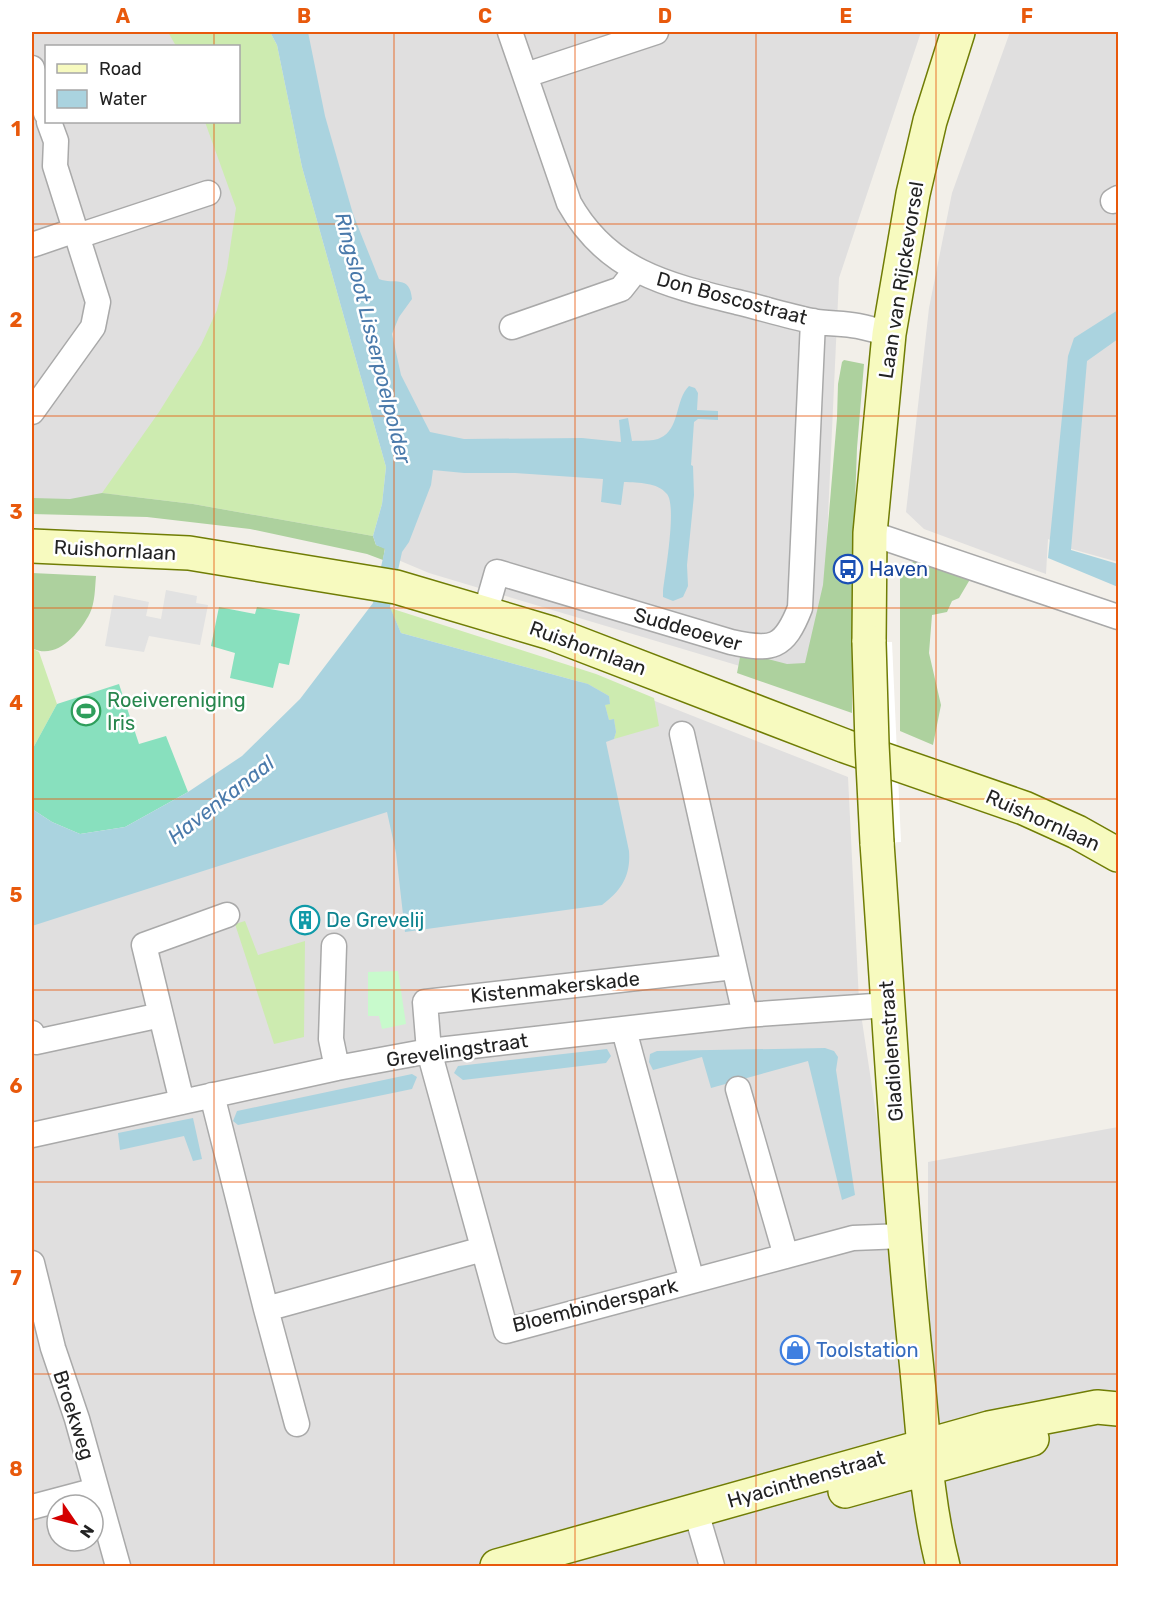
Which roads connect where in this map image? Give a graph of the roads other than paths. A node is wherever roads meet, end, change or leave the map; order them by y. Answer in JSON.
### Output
{"nodes":[{"id":1,"x":510,"y":32,"type":"edge"},
{"id":2,"x":656,"y":32,"type":"edge"},
{"id":3,"x":958,"y":32,"type":"edge"},
{"id":4,"x":32,"y":68,"type":"edge"},
{"id":5,"x":526,"y":75,"type":"junction"},
{"id":6,"x":45,"y":110,"type":"edge"},
{"id":7,"x":49,"y":123,"type":"edge"},
{"id":8,"x":208,"y":192,"type":"dead end"},
{"id":9,"x":77,"y":233,"type":"junction"},
{"id":10,"x":32,"y":245,"type":"edge"},
{"id":11,"x":636,"y":270,"type":"junction"},
{"id":12,"x":813,"y":321,"type":"junction"},
{"id":13,"x":512,"y":327,"type":"dead end"},
{"id":14,"x":889,"y":334,"type":"junction"},
{"id":15,"x":32,"y":412,"type":"edge"},
{"id":16,"x":870,"y":532,"type":"junction"},
{"id":17,"x":32,"y":546,"type":"edge"},
{"id":18,"x":484,"y":614,"type":"junction"},
{"id":19,"x":1119,"y":617,"type":"edge"},
{"id":20,"x":682,"y":734,"type":"dead end"},
{"id":21,"x":1119,"y":855,"type":"edge"},
{"id":22,"x":227,"y":915,"type":"dead end"},
{"id":23,"x":334,"y":946,"type":"dead end"},
{"id":24,"x":734,"y":968,"type":"junction"},
{"id":25,"x":888,"y":1005,"type":"junction"},
{"id":26,"x":161,"y":1015,"type":"junction"},
{"id":27,"x":745,"y":1016,"type":"junction"},
{"id":28,"x":624,"y":1030,"type":"junction"},
{"id":29,"x":32,"y":1033,"type":"edge"},
{"id":30,"x":429,"y":1051,"type":"junction"},
{"id":31,"x":337,"y":1068,"type":"junction"},
{"id":32,"x":738,"y":1089,"type":"dead end"},
{"id":33,"x":212,"y":1095,"type":"junction"},
{"id":34,"x":182,"y":1102,"type":"junction"},
{"id":35,"x":32,"y":1135,"type":"edge"},
{"id":36,"x":903,"y":1236,"type":"junction"},
{"id":37,"x":483,"y":1249,"type":"junction"},
{"id":38,"x":786,"y":1256,"type":"junction"},
{"id":39,"x":32,"y":1263,"type":"edge"},
{"id":40,"x":693,"y":1281,"type":"junction"},
{"id":41,"x":266,"y":1309,"type":"junction"},
{"id":42,"x":1119,"y":1409,"type":"edge"},
{"id":43,"x":297,"y":1424,"type":"dead end"},
{"id":44,"x":925,"y":1457,"type":"junction"},
{"id":45,"x":96,"y":1490,"type":"junction"},
{"id":46,"x":32,"y":1507,"type":"edge"},
{"id":47,"x":699,"y":1522,"type":"junction"},
{"id":48,"x":118,"y":1566,"type":"edge"},
{"id":49,"x":497,"y":1566,"type":"edge"},
{"id":50,"x":575,"y":1566,"type":"edge"},
{"id":51,"x":712,"y":1566,"type":"edge"},
{"id":52,"x":943,"y":1566,"type":"edge"}],
"edges":[{"from":1,"to":5,"type":"street","name":"Don Boscostraat"},
{"from":2,"to":5,"type":"street"},
{"from":3,"to":14,"type":"main road","name":"Laan van Rijckevorsel"},
{"from":4,"to":6,"type":"street"},
{"from":5,"to":11,"type":"street","name":"Don Boscostraat"},
{"from":7,"to":9,"type":"street"},
{"from":8,"to":9,"type":"street"},
{"from":9,"to":10,"type":"street"},
{"from":9,"to":15,"type":"street"},
{"from":11,"to":12,"type":"street","name":"Don Boscostraat"},
{"from":11,"to":13,"type":"street"},
{"from":12,"to":14,"type":"street","name":"Don Boscostraat"},
{"from":12,"to":18,"type":"street","name":"Suddeoever"},
{"from":14,"to":16,"type":"main road","name":"Laan van Rijckevorsel"},
{"from":16,"to":19,"type":"street"},
{"from":16,"to":25,"type":"main road","name":"Gladiolenstraat","bridge":true},
{"from":17,"to":18,"type":"main road","name":"Ruishornlaan"},
{"from":18,"to":21,"type":"main road","name":"Ruishornlaan"},
{"from":20,"to":24,"type":"street"},
{"from":22,"to":26,"type":"street"},
{"from":23,"to":31,"type":"street"},
{"from":24,"to":27,"type":"street"},
{"from":24,"to":30,"type":"street","name":"Kistenmakerskade"},
{"from":25,"to":27,"type":"street","name":"Grevelingstraat"},
{"from":25,"to":36,"type":"main road","name":"Gladiolenstraat"},
{"from":26,"to":29,"type":"street"},
{"from":26,"to":34,"type":"street"},
{"from":27,"to":28,"type":"street","name":"Grevelingstraat"},
{"from":28,"to":30,"type":"street","name":"Grevelingstraat"},
{"from":28,"to":40,"type":"street","name":"Bloembinderspark"},
{"from":30,"to":31,"type":"street","name":"Grevelingstraat"},
{"from":30,"to":37,"type":"street","name":"Bloembinderspark"},
{"from":31,"to":33,"type":"street","name":"Grevelingstraat"},
{"from":32,"to":38,"type":"street"},
{"from":33,"to":34,"type":"street","name":"Grevelingstraat"},
{"from":33,"to":41,"type":"street"},
{"from":34,"to":35,"type":"street","name":"Grevelingstraat"},
{"from":36,"to":38,"type":"street","name":"Bloembinderspark"},
{"from":36,"to":44,"type":"main road","name":"Gladiolenstraat"},
{"from":37,"to":40,"type":"street","name":"Bloembinderspark"},
{"from":37,"to":41,"type":"street"},
{"from":38,"to":40,"type":"street","name":"Bloembinderspark"},
{"from":39,"to":45,"type":"street","name":"Broekweg"},
{"from":41,"to":43,"type":"street"},
{"from":42,"to":44,"type":"main road","name":"Hyacinthenstraat"},
{"from":44,"to":47,"type":"main road","name":"Hyacinthenstraat"},
{"from":44,"to":52,"type":"main road","name":"Gladiolenstraat"},
{"from":45,"to":46,"type":"street"},
{"from":45,"to":48,"type":"street","name":"Broekweg"},
{"from":47,"to":49,"type":"main road","name":"Hyacinthenstraat"},
{"from":47,"to":50,"type":"main road","name":"Hyacinthenstraat"},
{"from":47,"to":51,"type":"street"}]}
